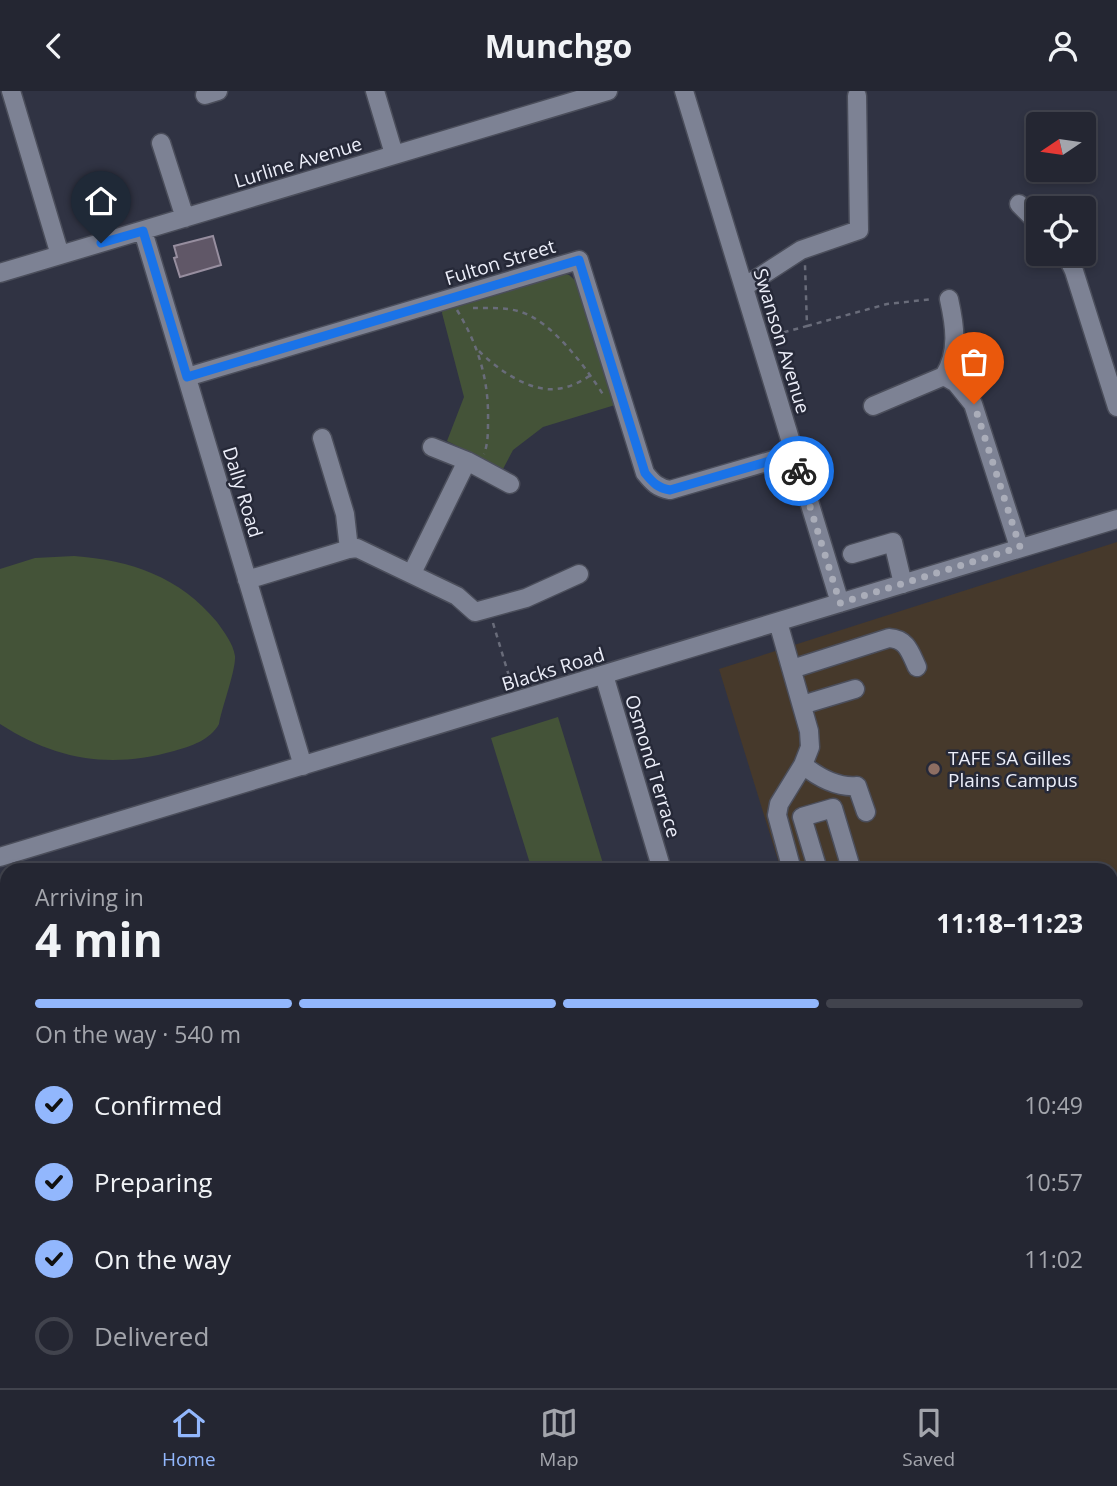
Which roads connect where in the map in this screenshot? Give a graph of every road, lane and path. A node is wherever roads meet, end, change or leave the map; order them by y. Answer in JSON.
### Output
{"nodes":[{"id":1,"x":10,"y":91,"type":"edge"},
{"id":2,"x":375,"y":91,"type":"edge"},
{"id":3,"x":608,"y":91,"type":"edge"},
{"id":4,"x":684,"y":91,"type":"edge"},
{"id":5,"x":857,"y":96,"type":"dead end"},
{"id":6,"x":548,"y":99,"type":"edge"},
{"id":7,"x":161,"y":143,"type":"dead end"},
{"id":8,"x":394,"y":154,"type":"junction"},
{"id":9,"x":1019,"y":204,"type":"dead end"},
{"id":10,"x":1026,"y":211,"type":"edge"},
{"id":11,"x":185,"y":218,"type":"junction"},
{"id":12,"x":143,"y":231,"type":"junction"},
{"id":13,"x":60,"y":255,"type":"junction"},
{"id":14,"x":805,"y":262,"type":"dead end"},
{"id":15,"x":1072,"y":266,"type":"edge"},
{"id":16,"x":0,"y":273,"type":"edge"},
{"id":17,"x":744,"y":286,"type":"junction"},
{"id":18,"x":943,"y":299,"type":"joint"},
{"id":19,"x":457,"y":310,"type":"junction"},
{"id":20,"x":449,"y":311,"type":"dead end"},
{"id":21,"x":807,"y":326,"type":"junction"},
{"id":22,"x":771,"y":336,"type":"dead end"},
{"id":23,"x":478,"y":351,"type":"junction"},
{"id":24,"x":591,"y":375,"type":"junction"},
{"id":25,"x":943,"y":376,"type":"junction"},
{"id":26,"x":187,"y":377,"type":"junction"},
{"id":27,"x":604,"y":395,"type":"dead end"},
{"id":28,"x":873,"y":406,"type":"dead end"},
{"id":29,"x":1117,"y":407,"type":"edge"},
{"id":30,"x":322,"y":438,"type":"dead end"},
{"id":31,"x":432,"y":447,"type":"dead end"},
{"id":32,"x":794,"y":454,"type":"junction"},
{"id":33,"x":475,"y":460,"type":"junction"},
{"id":34,"x":510,"y":484,"type":"dead end"},
{"id":35,"x":1117,"y":519,"type":"edge"},
{"id":36,"x":1020,"y":547,"type":"junction"},
{"id":37,"x":349,"y":548,"type":"junction"},
{"id":38,"x":852,"y":554,"type":"dead end"},
{"id":39,"x":412,"y":573,"type":"junction"},
{"id":40,"x":579,"y":574,"type":"dead end"},
{"id":41,"x":247,"y":580,"type":"junction"},
{"id":42,"x":903,"y":584,"type":"junction"},
{"id":43,"x":840,"y":603,"type":"junction"},
{"id":44,"x":778,"y":622,"type":"junction"},
{"id":45,"x":493,"y":623,"type":"dead end"},
{"id":46,"x":917,"y":667,"type":"dead end"},
{"id":47,"x":792,"y":669,"type":"junction"},
{"id":48,"x":604,"y":675,"type":"junction"},
{"id":49,"x":512,"y":686,"type":"dead end"},
{"id":50,"x":855,"y":689,"type":"dead end"},
{"id":51,"x":802,"y":705,"type":"junction"},
{"id":52,"x":803,"y":765,"type":"junction"},
{"id":53,"x":303,"y":766,"type":"junction"},
{"id":54,"x":866,"y":812,"type":"dead end"},
{"id":55,"x":0,"y":857,"type":"edge"},
{"id":56,"x":660,"y":863,"type":"edge"},
{"id":57,"x":790,"y":863,"type":"edge"},
{"id":58,"x":814,"y":863,"type":"edge"},
{"id":59,"x":850,"y":863,"type":"edge"}],
"edges":[{"from":1,"to":13,"type":"street"},
{"from":2,"to":8,"type":"street"},
{"from":3,"to":6,"type":"street","name":"Lurline Avenue"},
{"from":4,"to":17,"type":"street","name":"Swanson Avenue"},
{"from":5,"to":17,"type":"street"},
{"from":6,"to":8,"type":"street","name":"Lurline Avenue"},
{"from":7,"to":11,"type":"street"},
{"from":8,"to":11,"type":"street","name":"Lurline Avenue"},
{"from":9,"to":10,"type":"street"},
{"from":11,"to":12,"type":"street","name":"Lurline Avenue"},
{"from":12,"to":13,"type":"street","name":"Lurline Avenue"},
{"from":12,"to":26,"type":"street","name":"Dally Road"},
{"from":13,"to":16,"type":"street","name":"Lurline Avenue"},
{"from":14,"to":21,"type":"path"},
{"from":15,"to":29,"type":"street"},
{"from":17,"to":32,"type":"street","name":"Swanson Avenue"},
{"from":18,"to":21,"type":"path"},
{"from":18,"to":25,"type":"street"},
{"from":19,"to":20,"type":"path"},
{"from":19,"to":23,"type":"path"},
{"from":19,"to":24,"type":"path"},
{"from":21,"to":22,"type":"path"},
{"from":23,"to":24,"type":"path"},
{"from":23,"to":33,"type":"path"},
{"from":24,"to":27,"type":"path"},
{"from":25,"to":28,"type":"street"},
{"from":25,"to":36,"type":"street"},
{"from":26,"to":32,"type":"street","name":"Fulton Street"},
{"from":26,"to":41,"type":"street","name":"Dally Road"},
{"from":30,"to":37,"type":"street"},
{"from":31,"to":33,"type":"street"},
{"from":32,"to":43,"type":"street","name":"Swanson Avenue"},
{"from":33,"to":34,"type":"street"},
{"from":33,"to":39,"type":"street"},
{"from":35,"to":36,"type":"street","name":"Blacks Road"},
{"from":36,"to":42,"type":"street","name":"Blacks Road"},
{"from":37,"to":39,"type":"street"},
{"from":37,"to":41,"type":"street"},
{"from":38,"to":42,"type":"street"},
{"from":39,"to":40,"type":"street"},
{"from":41,"to":53,"type":"street","name":"Dally Road"},
{"from":42,"to":43,"type":"street","name":"Blacks Road"},
{"from":43,"to":44,"type":"street","name":"Blacks Road"},
{"from":44,"to":47,"type":"street"},
{"from":44,"to":48,"type":"street","name":"Blacks Road"},
{"from":45,"to":49,"type":"path"},
{"from":46,"to":47,"type":"street"},
{"from":47,"to":51,"type":"street"},
{"from":48,"to":53,"type":"street","name":"Blacks Road"},
{"from":48,"to":56,"type":"street","name":"Osmond Terrace"},
{"from":50,"to":51,"type":"street"},
{"from":51,"to":52,"type":"street"},
{"from":52,"to":54,"type":"street"},
{"from":52,"to":57,"type":"street"},
{"from":53,"to":55,"type":"street","name":"Blacks Road"},
{"from":58,"to":59,"type":"street"}]}
